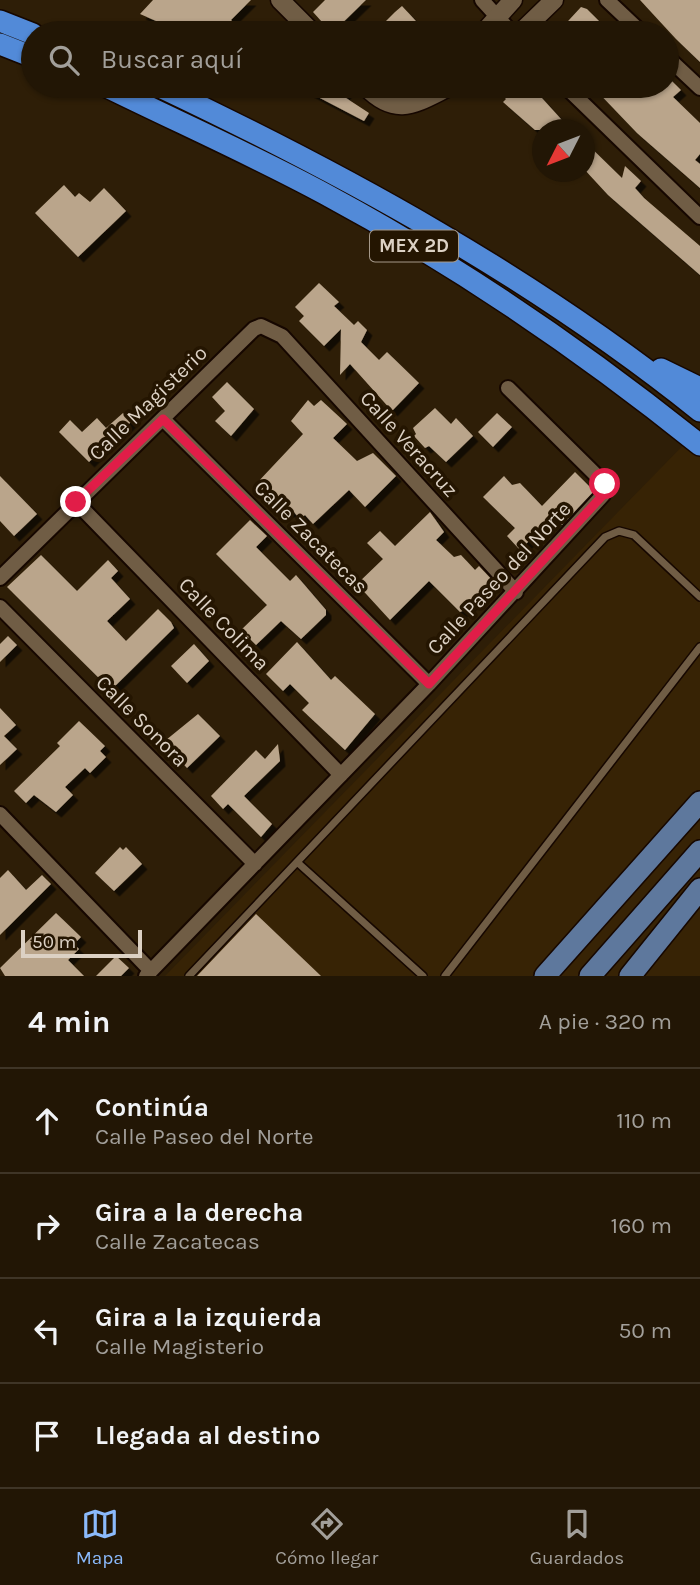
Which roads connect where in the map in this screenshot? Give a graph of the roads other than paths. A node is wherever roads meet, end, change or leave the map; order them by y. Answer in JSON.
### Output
{"nodes":[{"id":1,"x":280,"y":0,"type":"edge"},
{"id":2,"x":482,"y":0,"type":"edge"},
{"id":3,"x":513,"y":0,"type":"edge"},
{"id":4,"x":554,"y":0,"type":"edge"},
{"id":5,"x":607,"y":0,"type":"edge"},
{"id":6,"x":497,"y":17,"type":"junction"},
{"id":7,"x":0,"y":21,"type":"edge"},
{"id":8,"x":301,"y":21,"type":"edge"},
{"id":9,"x":494,"y":21,"type":"edge"},
{"id":10,"x":501,"y":21,"type":"edge"},
{"id":11,"x":532,"y":21,"type":"edge"},
{"id":12,"x":629,"y":21,"type":"edge"},
{"id":13,"x":21,"y":29,"type":"edge"},
{"id":14,"x":0,"y":44,"type":"edge"},
{"id":15,"x":21,"y":52,"type":"edge"},
{"id":16,"x":679,"y":68,"type":"edge"},
{"id":17,"x":700,"y":88,"type":"edge"},
{"id":18,"x":129,"y":98,"type":"edge"},
{"id":19,"x":183,"y":98,"type":"edge"},
{"id":20,"x":379,"y":98,"type":"edge"},
{"id":21,"x":427,"y":98,"type":"edge"},
{"id":22,"x":577,"y":98,"type":"edge"},
{"id":23,"x":700,"y":217,"type":"edge"},
{"id":24,"x":269,"y":327,"type":"joint"},
{"id":25,"x":625,"y":351,"type":"junction"},
{"id":26,"x":508,"y":388,"type":"dead end"},
{"id":27,"x":700,"y":388,"type":"edge"},
{"id":28,"x":700,"y":411,"type":"edge"},
{"id":29,"x":163,"y":419,"type":"junction"},
{"id":30,"x":700,"y":445,"type":"edge"},
{"id":31,"x":76,"y":502,"type":"junction"},
{"id":32,"x":3,"y":571,"type":"edge"},
{"id":33,"x":516,"y":592,"type":"junction"},
{"id":34,"x":700,"y":597,"type":"edge"},
{"id":35,"x":0,"y":607,"type":"edge"},
{"id":36,"x":700,"y":647,"type":"edge"},
{"id":37,"x":429,"y":684,"type":"junction"},
{"id":38,"x":341,"y":775,"type":"junction"},
{"id":39,"x":700,"y":802,"type":"edge"},
{"id":40,"x":0,"y":814,"type":"edge"},
{"id":41,"x":700,"y":851,"type":"edge"},
{"id":42,"x":297,"y":862,"type":"junction"},
{"id":43,"x":255,"y":864,"type":"junction"},
{"id":44,"x":700,"y":890,"type":"edge"},
{"id":45,"x":149,"y":973,"type":"edge"},
{"id":46,"x":188,"y":976,"type":"edge"},
{"id":47,"x":423,"y":976,"type":"edge"},
{"id":48,"x":445,"y":976,"type":"edge"},
{"id":49,"x":545,"y":976,"type":"edge"},
{"id":50,"x":590,"y":976,"type":"edge"},
{"id":51,"x":630,"y":976,"type":"edge"}],
"edges":[{"from":1,"to":8,"type":"street"},
{"from":2,"to":6,"type":"street"},
{"from":3,"to":6,"type":"street"},
{"from":4,"to":11,"type":"street"},
{"from":5,"to":12,"type":"street"},
{"from":6,"to":9,"type":"street"},
{"from":6,"to":10,"type":"street"},
{"from":7,"to":13,"type":"highway"},
{"from":14,"to":15,"type":"highway"},
{"from":16,"to":17,"type":"street"},
{"from":18,"to":30,"type":"highway","number":"MEX 2D"},
{"from":19,"to":25,"type":"highway","number":"MEX 2D"},
{"from":20,"to":21,"type":"street"},
{"from":22,"to":23,"type":"street"},
{"from":24,"to":29,"type":"street","name":"Calle Magisterio"},
{"from":24,"to":33,"type":"street","name":"Calle Veracruz"},
{"from":25,"to":27,"type":"highway"},
{"from":25,"to":28,"type":"highway","number":"MEX 2D"},
{"from":26,"to":33,"type":"street","name":"Calle Paseo del Norte"},
{"from":29,"to":31,"type":"street","name":"Calle Magisterio"},
{"from":29,"to":37,"type":"street","name":"Calle Zacatecas"},
{"from":31,"to":32,"type":"street","name":"Calle Magisterio"},
{"from":31,"to":38,"type":"street","name":"Calle Colima"},
{"from":33,"to":37,"type":"street","name":"Calle Paseo del Norte"},
{"from":34,"to":42,"type":"lane"},
{"from":35,"to":43,"type":"street","name":"Calle Sonora"},
{"from":36,"to":48,"type":"lane"},
{"from":37,"to":38,"type":"street","name":"Calle Paseo del Norte"},
{"from":38,"to":43,"type":"street","name":"Calle Paseo del Norte"},
{"from":39,"to":49,"type":"main road"},
{"from":40,"to":45,"type":"street"},
{"from":41,"to":50,"type":"main road"},
{"from":42,"to":46,"type":"lane"},
{"from":42,"to":47,"type":"lane"},
{"from":43,"to":45,"type":"street","name":"Calle Paseo del Norte"},
{"from":44,"to":51,"type":"main road"}]}
